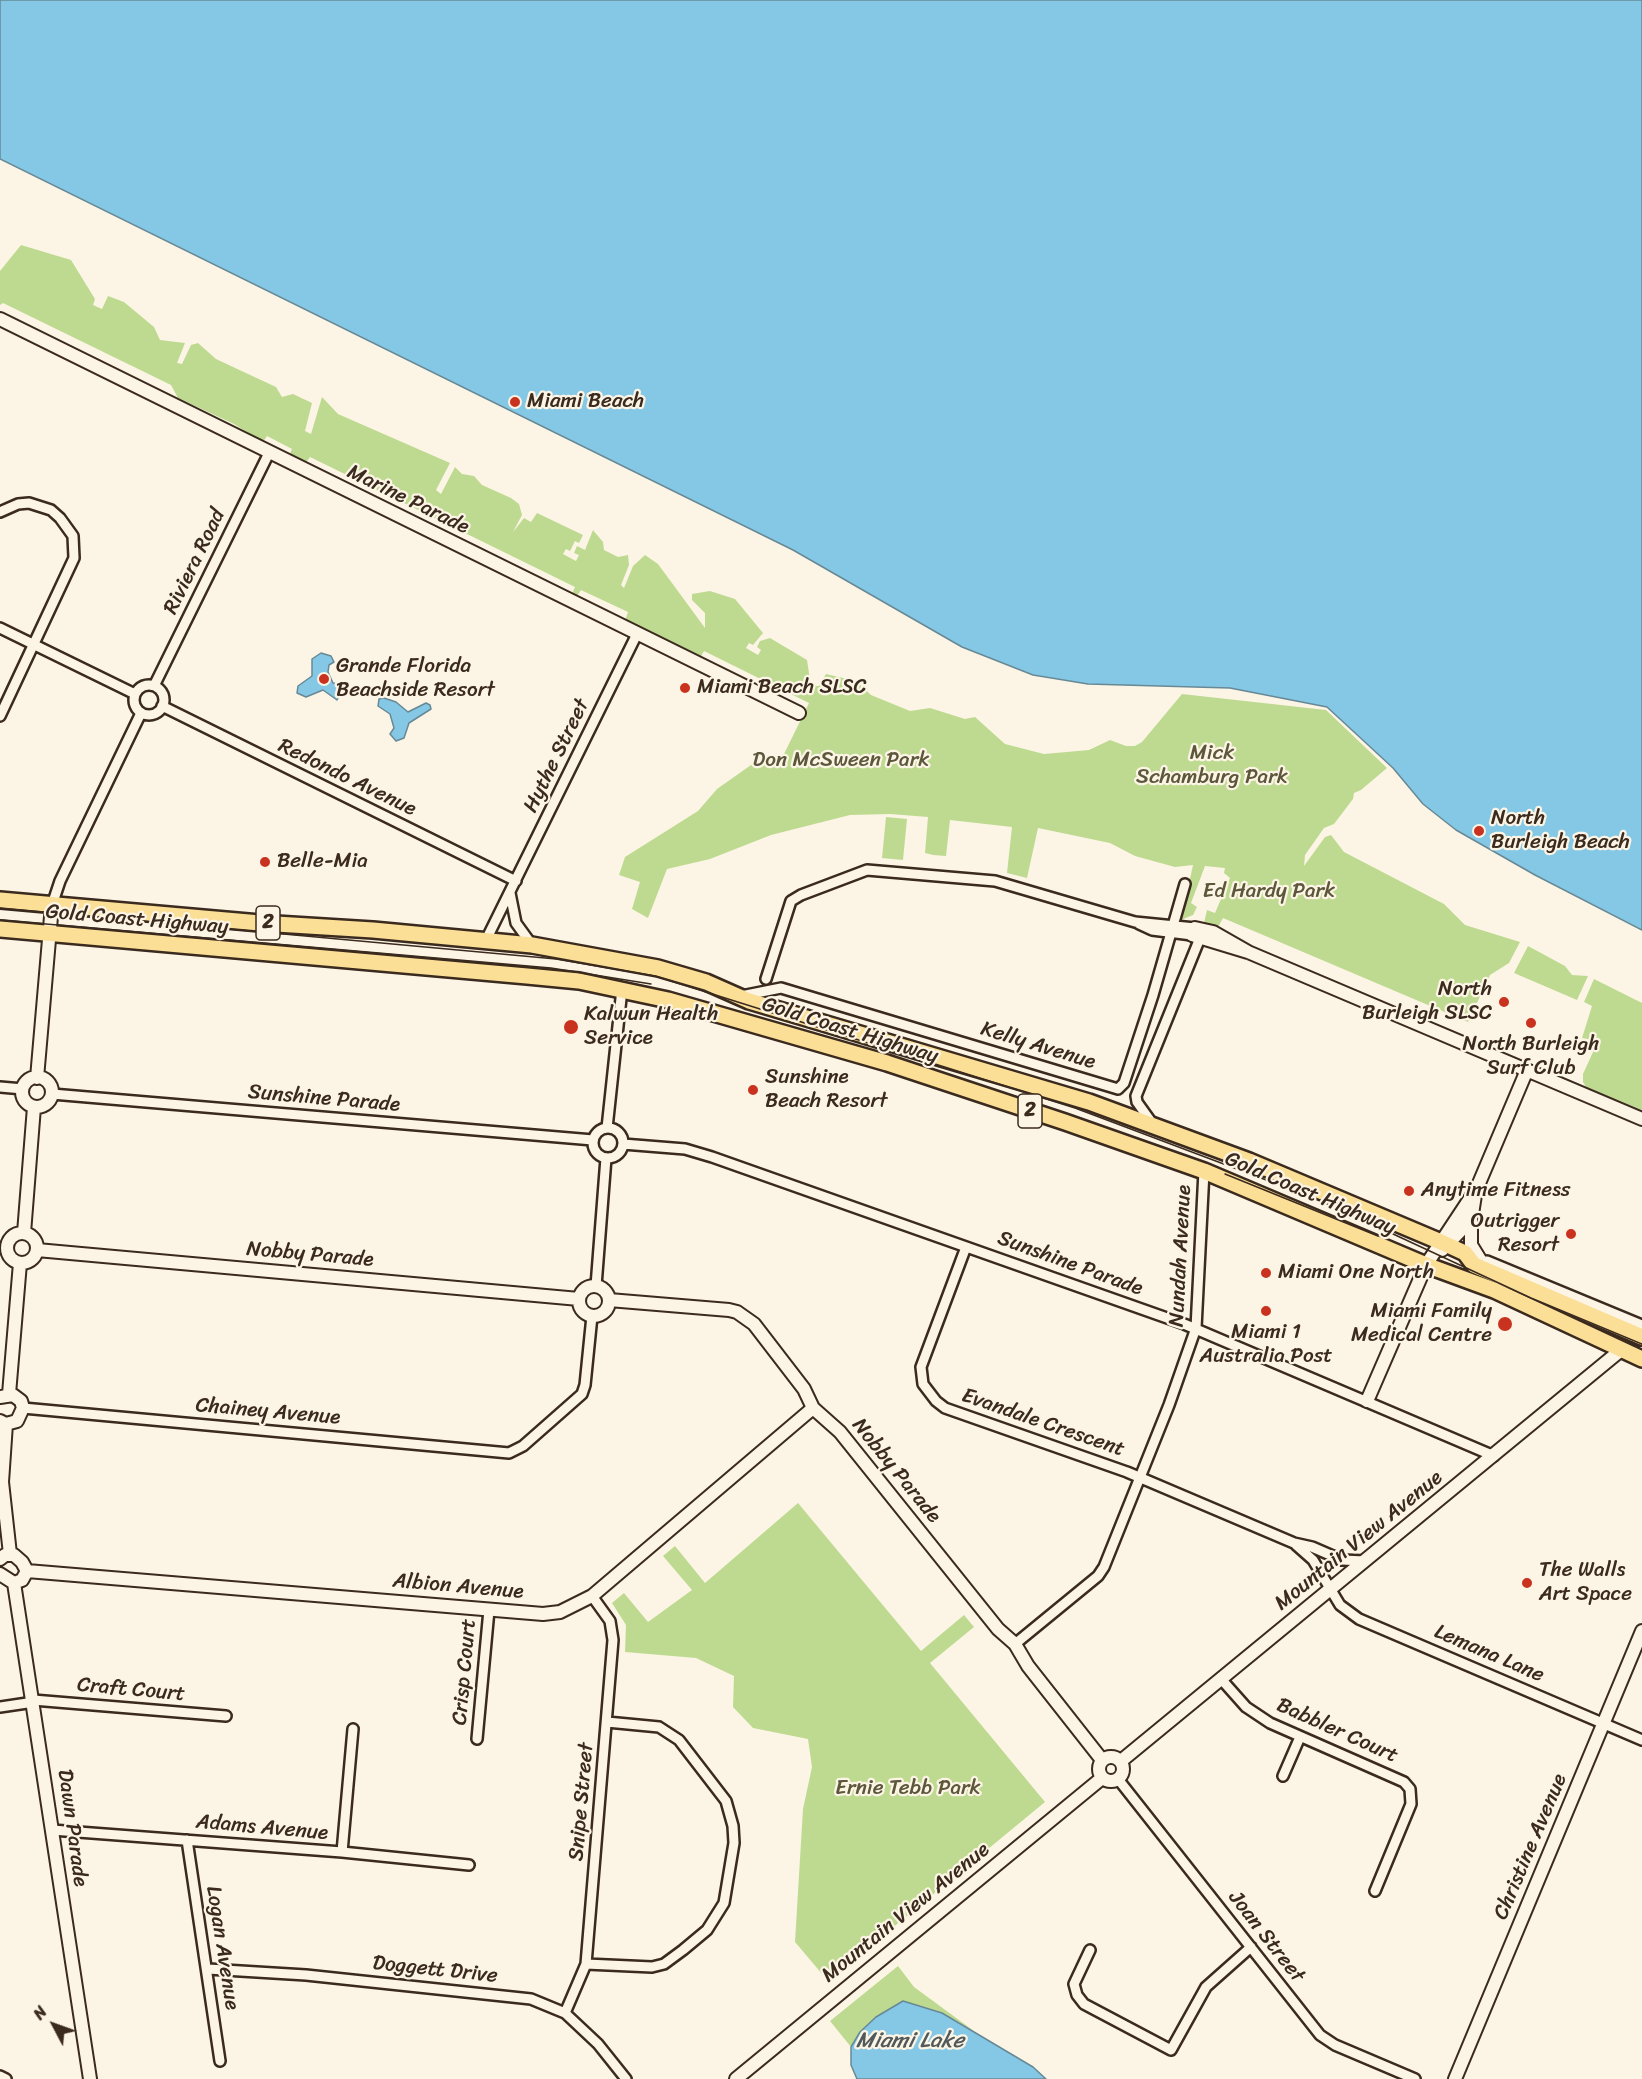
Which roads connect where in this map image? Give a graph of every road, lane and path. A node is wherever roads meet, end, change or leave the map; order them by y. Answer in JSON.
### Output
{"nodes":[{"id":1,"x":0,"y":319,"type":"edge"},
{"id":2,"x":269,"y":453,"type":"junction"},
{"id":3,"x":0,"y":512,"type":"edge"},
{"id":4,"x":0,"y":628,"type":"edge"},
{"id":5,"x":637,"y":634,"type":"junction"},
{"id":6,"x":34,"y":644,"type":"junction"},
{"id":7,"x":154,"y":686,"type":"junction"},
{"id":8,"x":135,"y":694,"type":"junction"},
{"id":9,"x":162,"y":706,"type":"junction"},
{"id":10,"x":141,"y":713,"type":"junction"},
{"id":11,"x":800,"y":713,"type":"dead end"},
{"id":12,"x":0,"y":716,"type":"edge"},
{"id":13,"x":518,"y":878,"type":"junction"},
{"id":14,"x":1185,"y":884,"type":"dead end"},
{"id":15,"x":510,"y":893,"type":"junction"},
{"id":16,"x":0,"y":900,"type":"edge"},
{"id":17,"x":52,"y":905,"type":"junction"},
{"id":18,"x":0,"y":929,"type":"edge"},
{"id":19,"x":1172,"y":929,"type":"junction"},
{"id":20,"x":1197,"y":933,"type":"junction"},
{"id":21,"x":50,"y":934,"type":"junction"},
{"id":22,"x":485,"y":942,"type":"junction"},
{"id":23,"x":532,"y":945,"type":"junction"},
{"id":24,"x":766,"y":979,"type":"dead end"},
{"id":25,"x":622,"y":989,"type":"junction"},
{"id":26,"x":738,"y":996,"type":"junction"},
{"id":27,"x":1527,"y":1070,"type":"junction"},
{"id":28,"x":37,"y":1078,"type":"junction"},
{"id":29,"x":0,"y":1087,"type":"edge"},
{"id":30,"x":23,"y":1089,"type":"junction"},
{"id":31,"x":52,"y":1094,"type":"junction"},
{"id":32,"x":34,"y":1107,"type":"junction"},
{"id":33,"x":1642,"y":1119,"type":"edge"},
{"id":34,"x":1156,"y":1127,"type":"junction"},
{"id":35,"x":607,"y":1128,"type":"junction"},
{"id":36,"x":593,"y":1140,"type":"junction"},
{"id":37,"x":623,"y":1144,"type":"junction"},
{"id":38,"x":606,"y":1158,"type":"junction"},
{"id":39,"x":1204,"y":1171,"type":"junction"},
{"id":40,"x":1477,"y":1188,"type":"junction"},
{"id":41,"x":1472,"y":1214,"type":"junction"},
{"id":42,"x":24,"y":1233,"type":"junction"},
{"id":43,"x":1445,"y":1243,"type":"junction"},
{"id":44,"x":4,"y":1246,"type":"edge"},
{"id":45,"x":966,"y":1247,"type":"junction"},
{"id":46,"x":38,"y":1251,"type":"junction"},
{"id":47,"x":20,"y":1263,"type":"junction"},
{"id":48,"x":1426,"y":1265,"type":"junction"},
{"id":49,"x":1488,"y":1265,"type":"junction"},
{"id":50,"x":596,"y":1286,"type":"junction"},
{"id":51,"x":579,"y":1299,"type":"junction"},
{"id":52,"x":609,"y":1299,"type":"junction"},
{"id":53,"x":592,"y":1316,"type":"junction"},
{"id":54,"x":1642,"y":1324,"type":"edge"},
{"id":55,"x":1196,"y":1328,"type":"junction"},
{"id":56,"x":1642,"y":1337,"type":"edge"},
{"id":57,"x":1621,"y":1350,"type":"junction"},
{"id":58,"x":1642,"y":1359,"type":"edge"},
{"id":59,"x":5,"y":1396,"type":"edge"},
{"id":60,"x":1367,"y":1401,"type":"junction"},
{"id":61,"x":23,"y":1408,"type":"junction"},
{"id":62,"x":813,"y":1408,"type":"junction"},
{"id":63,"x":3,"y":1422,"type":"edge"},
{"id":64,"x":1494,"y":1456,"type":"junction"},
{"id":65,"x":1138,"y":1477,"type":"junction"},
{"id":66,"x":1294,"y":1544,"type":"junction"},
{"id":67,"x":5,"y":1557,"type":"edge"},
{"id":68,"x":1366,"y":1561,"type":"junction"},
{"id":69,"x":27,"y":1570,"type":"junction"},
{"id":70,"x":0,"y":1574,"type":"edge"},
{"id":71,"x":14,"y":1582,"type":"junction"},
{"id":72,"x":1331,"y":1590,"type":"junction"},
{"id":73,"x":592,"y":1596,"type":"junction"},
{"id":74,"x":489,"y":1610,"type":"junction"},
{"id":75,"x":1642,"y":1631,"type":"edge"},
{"id":76,"x":1015,"y":1644,"type":"junction"},
{"id":77,"x":1222,"y":1680,"type":"junction"},
{"id":78,"x":33,"y":1701,"type":"junction"},
{"id":79,"x":0,"y":1707,"type":"edge"},
{"id":80,"x":226,"y":1716,"type":"dead end"},
{"id":81,"x":607,"y":1722,"type":"junction"},
{"id":82,"x":1604,"y":1724,"type":"junction"},
{"id":83,"x":353,"y":1729,"type":"dead end"},
{"id":84,"x":1300,"y":1737,"type":"junction"},
{"id":85,"x":477,"y":1739,"type":"dead end"},
{"id":86,"x":1642,"y":1740,"type":"edge"},
{"id":87,"x":1102,"y":1760,"type":"junction"},
{"id":88,"x":1120,"y":1761,"type":"junction"},
{"id":89,"x":1283,"y":1776,"type":"dead end"},
{"id":90,"x":1102,"y":1778,"type":"junction"},
{"id":91,"x":1118,"y":1779,"type":"junction"},
{"id":92,"x":52,"y":1830,"type":"junction"},
{"id":93,"x":188,"y":1840,"type":"junction"},
{"id":94,"x":342,"y":1852,"type":"junction"},
{"id":95,"x":470,"y":1865,"type":"dead end"},
{"id":96,"x":1375,"y":1891,"type":"dead end"},
{"id":97,"x":1251,"y":1947,"type":"junction"},
{"id":98,"x":1090,"y":1950,"type":"dead end"},
{"id":99,"x":586,"y":1964,"type":"junction"},
{"id":100,"x":208,"y":1969,"type":"junction"},
{"id":101,"x":565,"y":2013,"type":"junction"},
{"id":102,"x":220,"y":2061,"type":"dead end"},
{"id":103,"x":0,"y":2076,"type":"edge"},
{"id":104,"x":743,"y":2077,"type":"edge"},
{"id":105,"x":6,"y":2079,"type":"edge"},
{"id":106,"x":90,"y":2079,"type":"edge"},
{"id":107,"x":626,"y":2079,"type":"edge"},
{"id":108,"x":1415,"y":2079,"type":"edge"},
{"id":109,"x":1455,"y":2079,"type":"edge"}],
"edges":[{"from":1,"to":2,"type":"street","name":"Marine Parade"},
{"from":2,"to":5,"type":"street","name":"Marine Parade"},
{"from":2,"to":7,"type":"street","name":"Riviera Road"},
{"from":3,"to":6,"type":"street"},
{"from":4,"to":6,"type":"street"},
{"from":5,"to":11,"type":"street","name":"Marine Parade"},
{"from":5,"to":13,"type":"street","name":"Hythe Street"},
{"from":6,"to":8,"type":"street"},
{"from":6,"to":12,"type":"street"},
{"from":7,"to":8,"type":"street"},
{"from":7,"to":9,"type":"street"},
{"from":8,"to":10,"type":"street"},
{"from":9,"to":10,"type":"street"},
{"from":9,"to":13,"type":"street","name":"Redondo Avenue"},
{"from":10,"to":17,"type":"street"},
{"from":13,"to":15,"type":"street","name":"Hythe Street"},
{"from":14,"to":19,"type":"street","name":"Kelly Avenue"},
{"from":15,"to":22,"type":"street","name":"Hythe Street"},
{"from":15,"to":23,"type":"street"},
{"from":16,"to":17,"type":"highway","name":"Gold Coast Highway","number":"2"},
{"from":17,"to":21,"type":"street"},
{"from":17,"to":22,"type":"highway","name":"Gold Coast Highway","number":"2"},
{"from":18,"to":21,"type":"highway","name":"Gold Coast Highway","number":"2"},
{"from":19,"to":20,"type":"street"},
{"from":19,"to":24,"type":"street"},
{"from":19,"to":26,"type":"street","name":"Kelly Avenue"},
{"from":20,"to":27,"type":"street"},
{"from":20,"to":34,"type":"street"},
{"from":21,"to":25,"type":"highway","name":"Gold Coast Highway","number":"2"},
{"from":21,"to":28,"type":"street"},
{"from":22,"to":23,"type":"highway","name":"Gold Coast Highway","number":"2"},
{"from":23,"to":26,"type":"highway","name":"Gold Coast Highway","number":"2"},
{"from":25,"to":35,"type":"street"},
{"from":25,"to":39,"type":"highway","name":"Gold Coast Highway","number":"2"},
{"from":26,"to":34,"type":"highway","name":"Gold Coast Highway","number":"2"},
{"from":27,"to":33,"type":"street"},
{"from":27,"to":40,"type":"street"},
{"from":28,"to":30,"type":"street"},
{"from":28,"to":31,"type":"street"},
{"from":29,"to":30,"type":"street"},
{"from":30,"to":32,"type":"street"},
{"from":31,"to":32,"type":"street"},
{"from":31,"to":36,"type":"street","name":"Sunshine Parade"},
{"from":32,"to":42,"type":"street"},
{"from":34,"to":43,"type":"highway","name":"Gold Coast Highway","number":"2"},
{"from":35,"to":36,"type":"street"},
{"from":35,"to":37,"type":"street"},
{"from":36,"to":38,"type":"street"},
{"from":37,"to":38,"type":"street"},
{"from":37,"to":45,"type":"street","name":"Sunshine Parade"},
{"from":38,"to":50,"type":"street"},
{"from":39,"to":48,"type":"highway","name":"Gold Coast Highway","number":"2"},
{"from":39,"to":55,"type":"street","name":"Nundah Avenue"},
{"from":40,"to":41,"type":"street"},
{"from":40,"to":43,"type":"street"},
{"from":41,"to":43,"type":"street"},
{"from":41,"to":49,"type":"street"},
{"from":42,"to":44,"type":"street"},
{"from":42,"to":46,"type":"street"},
{"from":43,"to":48,"type":"street"},
{"from":43,"to":49,"type":"highway","name":"Gold Coast Highway","number":"2"},
{"from":44,"to":47,"type":"street"},
{"from":45,"to":55,"type":"street","name":"Sunshine Parade"},
{"from":45,"to":65,"type":"street","name":"Evandale Crescent"},
{"from":46,"to":47,"type":"street"},
{"from":46,"to":51,"type":"street","name":"Nobby Parade"},
{"from":47,"to":59,"type":"street"},
{"from":48,"to":57,"type":"highway","name":"Gold Coast Highway","number":"2"},
{"from":48,"to":60,"type":"street"},
{"from":49,"to":54,"type":"street","name":"Gold Coast Highway"},
{"from":49,"to":56,"type":"highway","name":"Gold Coast Highway","number":"2"},
{"from":50,"to":51,"type":"street"},
{"from":50,"to":52,"type":"street"},
{"from":51,"to":53,"type":"street"},
{"from":52,"to":53,"type":"street"},
{"from":52,"to":62,"type":"street","name":"Nobby Parade"},
{"from":53,"to":61,"type":"street","name":"Chainey Avenue"},
{"from":55,"to":60,"type":"street","name":"Sunshine Parade"},
{"from":55,"to":65,"type":"street","name":"Nundah Avenue"},
{"from":57,"to":58,"type":"highway","name":"Gold Coast Highway","number":"2"},
{"from":57,"to":64,"type":"street","name":"Mountain View Avenue"},
{"from":59,"to":61,"type":"street"},
{"from":60,"to":64,"type":"street","name":"Sunshine Parade"},
{"from":61,"to":63,"type":"street"},
{"from":62,"to":73,"type":"street","name":"Albion Avenue"},
{"from":62,"to":76,"type":"street","name":"Nobby Parade"},
{"from":63,"to":67,"type":"street"},
{"from":64,"to":68,"type":"street","name":"Mountain View Avenue"},
{"from":65,"to":66,"type":"street","name":"Evandale Crescent"},
{"from":65,"to":76,"type":"street","name":"Nundah Avenue"},
{"from":66,"to":68,"type":"street","name":"Evandale Crescent"},
{"from":66,"to":72,"type":"street","name":"Evandale Crescent"},
{"from":67,"to":69,"type":"street"},
{"from":68,"to":72,"type":"street","name":"Mountain View Avenue"},
{"from":69,"to":71,"type":"street"},
{"from":69,"to":74,"type":"street","name":"Albion Avenue"},
{"from":70,"to":71,"type":"street"},
{"from":71,"to":78,"type":"street","name":"Dawn Parade"},
{"from":72,"to":77,"type":"street","name":"Mountain View Avenue"},
{"from":72,"to":82,"type":"street","name":"Lemana Lane"},
{"from":73,"to":74,"type":"street","name":"Albion Avenue"},
{"from":73,"to":81,"type":"street","name":"Snipe Street"},
{"from":74,"to":85,"type":"street","name":"Crisp Court"},
{"from":75,"to":82,"type":"street","name":"Christine Avenue"},
{"from":76,"to":87,"type":"street","name":"Nobby Parade"},
{"from":77,"to":84,"type":"street","name":"Babbler Court"},
{"from":77,"to":88,"type":"street","name":"Mountain View Avenue"},
{"from":78,"to":79,"type":"street","name":"Craft Court"},
{"from":78,"to":80,"type":"street","name":"Craft Court"},
{"from":78,"to":92,"type":"street","name":"Dawn Parade"},
{"from":81,"to":99,"type":"street","name":"Snipe Street"},
{"from":81,"to":99,"type":"street"},
{"from":82,"to":86,"type":"street","name":"Lemana Lane"},
{"from":82,"to":109,"type":"street","name":"Christine Avenue"},
{"from":83,"to":94,"type":"street"},
{"from":84,"to":89,"type":"street"},
{"from":84,"to":96,"type":"street","name":"Babbler Court"},
{"from":87,"to":88,"type":"street"},
{"from":87,"to":90,"type":"street"},
{"from":88,"to":91,"type":"street"},
{"from":90,"to":91,"type":"street"},
{"from":90,"to":104,"type":"street","name":"Mountain View Avenue"},
{"from":91,"to":97,"type":"street","name":"Joan Street"},
{"from":92,"to":93,"type":"street","name":"Adams Avenue"},
{"from":92,"to":106,"type":"street","name":"Dawn Parade"},
{"from":93,"to":94,"type":"street","name":"Adams Avenue"},
{"from":93,"to":100,"type":"street","name":"Logan Avenue"},
{"from":94,"to":95,"type":"street","name":"Adams Avenue"},
{"from":97,"to":98,"type":"street"},
{"from":97,"to":108,"type":"street","name":"Joan Street"},
{"from":99,"to":101,"type":"street","name":"Snipe Street"},
{"from":100,"to":101,"type":"street","name":"Doggett Drive"},
{"from":100,"to":102,"type":"street","name":"Logan Avenue"},
{"from":101,"to":107,"type":"street","name":"Doggett Drive"},
{"from":103,"to":105,"type":"street"}]}
